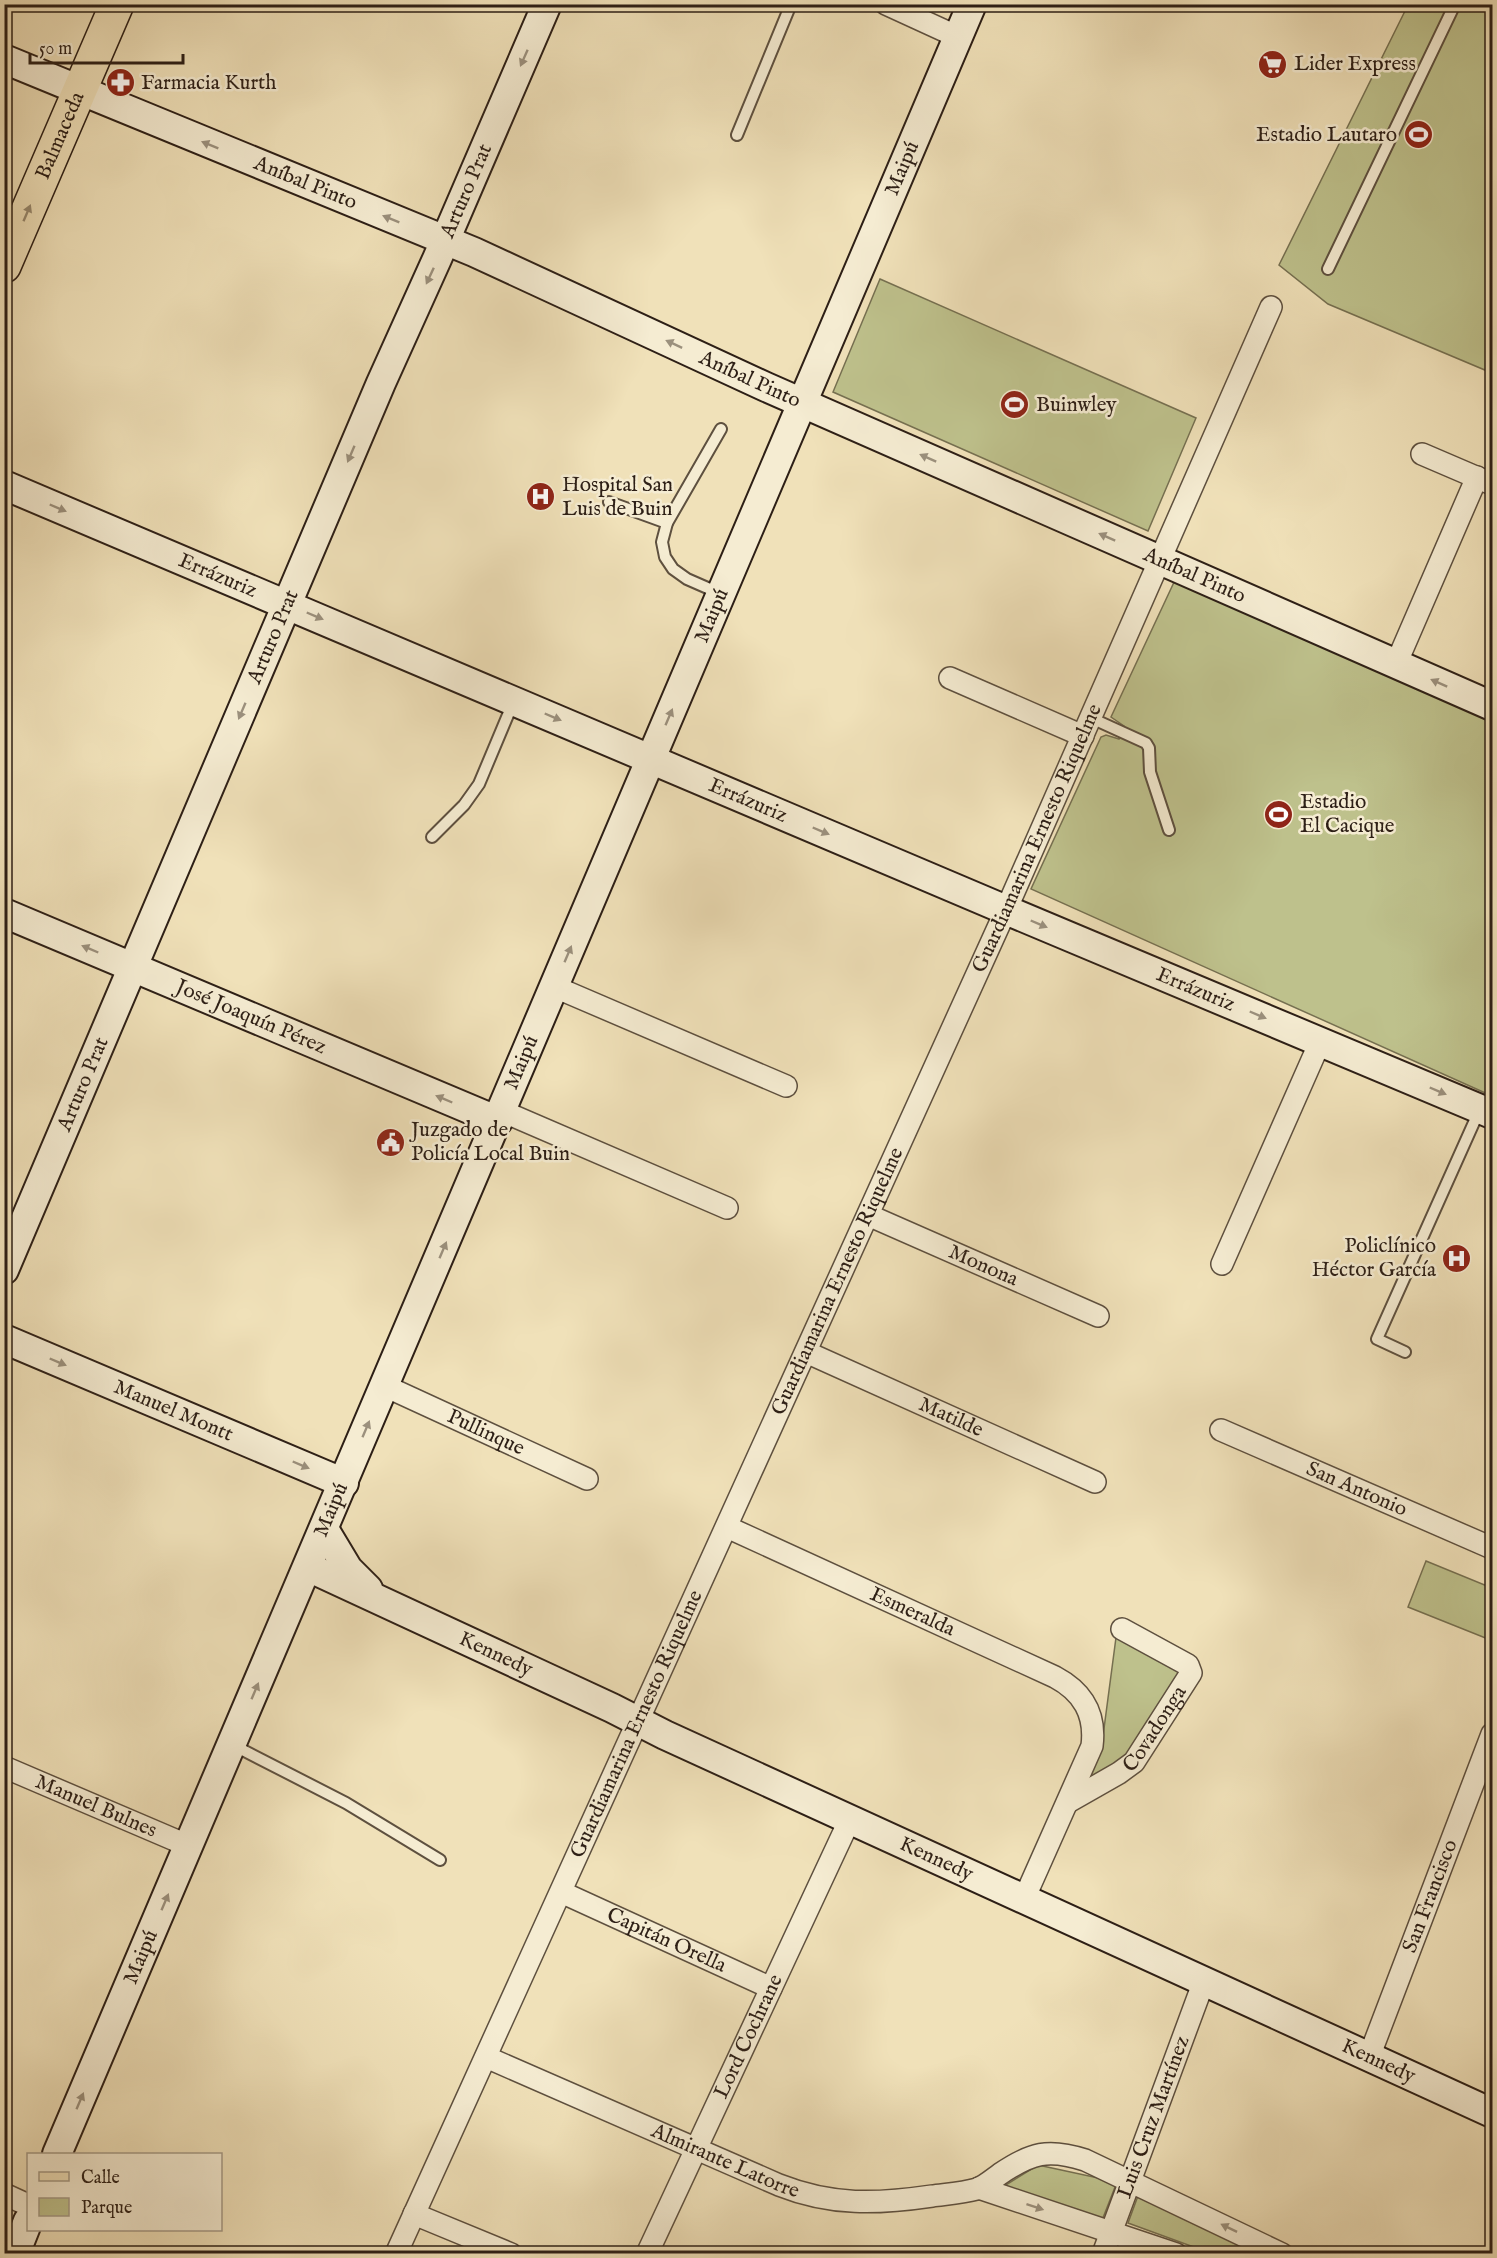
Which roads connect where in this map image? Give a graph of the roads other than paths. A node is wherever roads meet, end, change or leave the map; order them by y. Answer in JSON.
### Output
{"nodes":[{"id":1,"x":117,"y":4,"type":"edge"},
{"id":2,"x":547,"y":4,"type":"edge"},
{"id":3,"x":791,"y":4,"type":"edge"},
{"id":4,"x":886,"y":4,"type":"edge"},
{"id":5,"x":972,"y":4,"type":"edge"},
{"id":6,"x":1455,"y":4,"type":"edge"},
{"id":7,"x":958,"y":36,"type":"junction"},
{"id":8,"x":4,"y":58,"type":"edge"},
{"id":9,"x":79,"y":91,"type":"junction"},
{"id":10,"x":737,"y":135,"type":"dead end"},
{"id":11,"x":445,"y":241,"type":"junction"},
{"id":12,"x":4,"y":266,"type":"edge"},
{"id":13,"x":1328,"y":269,"type":"dead end"},
{"id":14,"x":1271,"y":307,"type":"dead end"},
{"id":15,"x":804,"y":404,"type":"junction"},
{"id":16,"x":721,"y":429,"type":"dead end"},
{"id":17,"x":1422,"y":454,"type":"dead end"},
{"id":18,"x":1485,"y":481,"type":"edge"},
{"id":19,"x":4,"y":485,"type":"edge"},
{"id":20,"x":609,"y":502,"type":"dead end"},
{"id":21,"x":667,"y":523,"type":"junction"},
{"id":22,"x":1160,"y":560,"type":"junction"},
{"id":23,"x":722,"y":595,"type":"junction"},
{"id":24,"x":286,"y":604,"type":"junction"},
{"id":25,"x":1396,"y":664,"type":"junction"},
{"id":26,"x":950,"y":678,"type":"dead end"},
{"id":27,"x":515,"y":700,"type":"junction"},
{"id":28,"x":1492,"y":706,"type":"edge"},
{"id":29,"x":1087,"y":727,"type":"junction"},
{"id":30,"x":652,"y":758,"type":"junction"},
{"id":31,"x":1168,"y":830,"type":"dead end"},
{"id":32,"x":432,"y":837,"type":"dead end"},
{"id":33,"x":1006,"y":910,"type":"junction"},
{"id":34,"x":4,"y":913,"type":"edge"},
{"id":35,"x":134,"y":968,"type":"junction"},
{"id":36,"x":555,"y":987,"type":"junction"},
{"id":37,"x":1320,"y":1042,"type":"junction"},
{"id":38,"x":786,"y":1086,"type":"dead end"},
{"id":39,"x":1486,"y":1111,"type":"edge"},
{"id":40,"x":500,"y":1116,"type":"junction"},
{"id":41,"x":727,"y":1208,"type":"dead end"},
{"id":42,"x":868,"y":1215,"type":"junction"},
{"id":43,"x":1222,"y":1264,"type":"dead end"},
{"id":44,"x":4,"y":1270,"type":"edge"},
{"id":45,"x":1098,"y":1316,"type":"dead end"},
{"id":46,"x":4,"y":1339,"type":"edge"},
{"id":47,"x":806,"y":1352,"type":"junction"},
{"id":48,"x":1405,"y":1352,"type":"dead end"},
{"id":49,"x":385,"y":1386,"type":"junction"},
{"id":50,"x":1221,"y":1430,"type":"dead end"},
{"id":51,"x":587,"y":1479,"type":"dead end"},
{"id":52,"x":1095,"y":1482,"type":"dead end"},
{"id":53,"x":344,"y":1483,"type":"junction"},
{"id":54,"x":727,"y":1527,"type":"junction"},
{"id":55,"x":324,"y":1529,"type":"junction"},
{"id":56,"x":1492,"y":1548,"type":"edge"},
{"id":57,"x":308,"y":1567,"type":"junction"},
{"id":58,"x":384,"y":1601,"type":"junction"},
{"id":59,"x":1122,"y":1629,"type":"dead end"},
{"id":60,"x":1088,"y":1710,"type":"joint"},
{"id":61,"x":639,"y":1722,"type":"junction"},
{"id":62,"x":1492,"y":1734,"type":"edge"},
{"id":63,"x":232,"y":1745,"type":"junction"},
{"id":64,"x":4,"y":1767,"type":"edge"},
{"id":65,"x":1068,"y":1802,"type":"junction"},
{"id":66,"x":850,"y":1819,"type":"junction"},
{"id":67,"x":189,"y":1846,"type":"junction"},
{"id":68,"x":440,"y":1860,"type":"dead end"},
{"id":69,"x":561,"y":1892,"type":"junction"},
{"id":70,"x":1024,"y":1899,"type":"junction"},
{"id":71,"x":1204,"y":1981,"type":"junction"},
{"id":72,"x":771,"y":1988,"type":"junction"},
{"id":73,"x":486,"y":2056,"type":"junction"},
{"id":74,"x":1369,"y":2057,"type":"junction"},
{"id":75,"x":1492,"y":2113,"type":"edge"},
{"id":76,"x":696,"y":2148,"type":"junction"},
{"id":77,"x":57,"y":2153,"type":"edge"},
{"id":78,"x":1130,"y":2181,"type":"junction"},
{"id":79,"x":979,"y":2188,"type":"junction"},
{"id":80,"x":4,"y":2194,"type":"edge"},
{"id":81,"x":27,"y":2205,"type":"edge"},
{"id":82,"x":414,"y":2214,"type":"junction"},
{"id":83,"x":27,"y":2223,"type":"edge"},
{"id":84,"x":1111,"y":2232,"type":"junction"},
{"id":85,"x":15,"y":2253,"type":"edge"},
{"id":86,"x":396,"y":2253,"type":"edge"},
{"id":87,"x":511,"y":2253,"type":"edge"},
{"id":88,"x":647,"y":2253,"type":"edge"},
{"id":89,"x":1103,"y":2253,"type":"edge"},
{"id":90,"x":1176,"y":2253,"type":"edge"},
{"id":91,"x":1282,"y":2253,"type":"edge"}],
"edges":[{"from":1,"to":9,"type":"main road","name":"Balmaceda"},
{"from":2,"to":11,"type":"street","name":"Arturo Prat","one_way":true},
{"from":3,"to":10,"type":"lane"},
{"from":4,"to":7,"type":"street"},
{"from":5,"to":7,"type":"street","name":"Maipú"},
{"from":6,"to":13,"type":"lane"},
{"from":7,"to":15,"type":"street","name":"Maipú"},
{"from":8,"to":9,"type":"street","name":"Aníbal Pinto"},
{"from":11,"to":9,"type":"street","name":"Aníbal Pinto","one_way":true},
{"from":12,"to":9,"type":"main road","name":"Balmaceda","one_way":true},
{"from":15,"to":11,"type":"street","name":"Aníbal Pinto","one_way":true},
{"from":11,"to":24,"type":"street","name":"Arturo Prat","one_way":true},
{"from":14,"to":22,"type":"street","name":"Guardiamarina Ernesto Riquelme"},
{"from":22,"to":15,"type":"street","name":"Aníbal Pinto","one_way":true},
{"from":15,"to":23,"type":"street","name":"Maipú"},
{"from":16,"to":21,"type":"lane"},
{"from":17,"to":18,"type":"street"},
{"from":18,"to":25,"type":"street"},
{"from":19,"to":24,"type":"street","name":"Errázuriz","one_way":true},
{"from":20,"to":21,"type":"lane"},
{"from":21,"to":23,"type":"lane"},
{"from":22,"to":25,"type":"street","name":"Aníbal Pinto"},
{"from":22,"to":29,"type":"street","name":"Guardiamarina Ernesto Riquelme"},
{"from":30,"to":23,"type":"street","name":"Maipú","one_way":true},
{"from":24,"to":27,"type":"street","name":"Errázuriz","one_way":true},
{"from":24,"to":35,"type":"street","name":"Arturo Prat","one_way":true},
{"from":28,"to":25,"type":"street","name":"Aníbal Pinto","one_way":true},
{"from":26,"to":29,"type":"street"},
{"from":27,"to":30,"type":"street","name":"Errázuriz","one_way":true},
{"from":27,"to":32,"type":"lane"},
{"from":29,"to":31,"type":"lane"},
{"from":29,"to":33,"type":"street","name":"Guardiamarina Ernesto Riquelme"},
{"from":30,"to":33,"type":"street","name":"Errázuriz","one_way":true},
{"from":36,"to":30,"type":"street","name":"Maipú","one_way":true},
{"from":33,"to":37,"type":"street","name":"Errázuriz","one_way":true},
{"from":33,"to":42,"type":"street","name":"Guardiamarina Ernesto Riquelme"},
{"from":35,"to":34,"type":"street","name":"José Joaquín Pérez","one_way":true},
{"from":40,"to":35,"type":"street","name":"José Joaquín Pérez","one_way":true},
{"from":35,"to":44,"type":"street","name":"Arturo Prat"},
{"from":36,"to":38,"type":"street"},
{"from":36,"to":40,"type":"street","name":"Maipú"},
{"from":37,"to":39,"type":"street","name":"Errázuriz","one_way":true},
{"from":37,"to":43,"type":"street"},
{"from":39,"to":48,"type":"lane"},
{"from":40,"to":41,"type":"street"},
{"from":49,"to":40,"type":"street","name":"Maipú","one_way":true},
{"from":42,"to":45,"type":"street","name":"Monona"},
{"from":42,"to":47,"type":"street","name":"Guardiamarina Ernesto Riquelme"},
{"from":46,"to":53,"type":"street","name":"Manuel Montt","one_way":true},
{"from":47,"to":52,"type":"street","name":"Matilde"},
{"from":47,"to":54,"type":"street","name":"Guardiamarina Ernesto Riquelme"},
{"from":49,"to":51,"type":"street","name":"Pullinque"},
{"from":53,"to":49,"type":"street","name":"Maipú","one_way":true},
{"from":50,"to":56,"type":"street","name":"San Antonio"},
{"from":53,"to":55,"type":"street","name":"Maipú"},
{"from":54,"to":60,"type":"street","name":"Esmeralda"},
{"from":54,"to":61,"type":"street","name":"Guardiamarina Ernesto Riquelme"},
{"from":55,"to":57,"type":"street","name":"Maipú"},
{"from":55,"to":58,"type":"street","name":"Kennedy"},
{"from":57,"to":58,"type":"street","name":"Kennedy"},
{"from":63,"to":57,"type":"street","name":"Maipú","one_way":true},
{"from":58,"to":61,"type":"street","name":"Kennedy"},
{"from":59,"to":65,"type":"street","name":"Covadonga"},
{"from":60,"to":65,"type":"street","name":"Covadonga"},
{"from":61,"to":66,"type":"street","name":"Kennedy"},
{"from":61,"to":69,"type":"street","name":"Guardiamarina Ernesto Riquelme"},
{"from":62,"to":74,"type":"street","name":"San Francisco"},
{"from":63,"to":67,"type":"street","name":"Maipú"},
{"from":63,"to":68,"type":"lane"},
{"from":64,"to":67,"type":"street","name":"Manuel Bulnes"},
{"from":65,"to":70,"type":"street","name":"Covadonga"},
{"from":66,"to":70,"type":"street","name":"Kennedy"},
{"from":66,"to":72,"type":"street","name":"Lord Cochrane"},
{"from":77,"to":67,"type":"street","name":"Maipú","one_way":true},
{"from":69,"to":72,"type":"street","name":"Capitán Orella"},
{"from":69,"to":73,"type":"street","name":"Guardiamarina Ernesto Riquelme"},
{"from":70,"to":71,"type":"street","name":"Kennedy"},
{"from":71,"to":74,"type":"street","name":"Kennedy"},
{"from":71,"to":78,"type":"street","name":"Luis Cruz Martínez"},
{"from":72,"to":76,"type":"street","name":"Lord Cochrane"},
{"from":73,"to":76,"type":"street","name":"Almirante Latorre"},
{"from":73,"to":82,"type":"street","name":"Guardiamarina Ernesto Riquelme"},
{"from":74,"to":75,"type":"street","name":"Kennedy"},
{"from":76,"to":79,"type":"street","name":"Almirante Latorre"},
{"from":76,"to":88,"type":"street","name":"Lord Cochrane"},
{"from":78,"to":79,"type":"street","name":"Almirante Latorre"},
{"from":78,"to":84,"type":"street","name":"Luis Cruz Martínez"},
{"from":91,"to":78,"type":"street","name":"Almirante Latorre","one_way":true},
{"from":79,"to":84,"type":"street","name":"Almirante Latorre","one_way":true},
{"from":80,"to":81,"type":"street"},
{"from":82,"to":86,"type":"street","name":"Guardiamarina Ernesto Riquelme"},
{"from":82,"to":87,"type":"street"},
{"from":83,"to":85,"type":"street"},
{"from":84,"to":89,"type":"street","name":"Luis Cruz Martínez"},
{"from":84,"to":90,"type":"street","name":"Almirante Latorre"}]}
